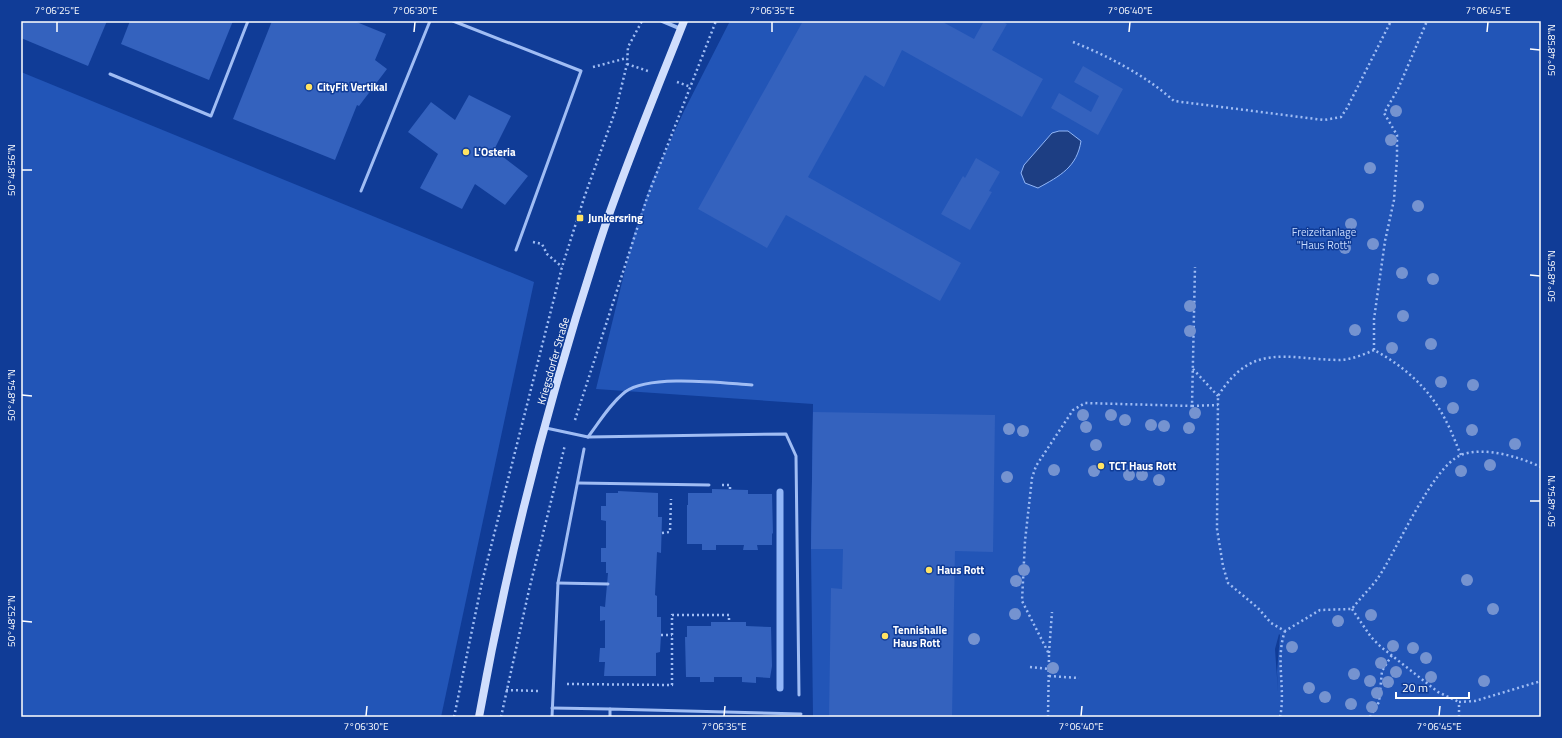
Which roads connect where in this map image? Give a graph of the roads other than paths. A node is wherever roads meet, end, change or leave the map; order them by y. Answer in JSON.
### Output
{"nodes":[{"id":1,"x":248,"y":21,"type":"edge"},
{"id":2,"x":430,"y":21,"type":"edge"},
{"id":3,"x":453,"y":21,"type":"edge"},
{"id":4,"x":662,"y":21,"type":"edge"},
{"id":5,"x":681,"y":24,"type":"edge"},
{"id":6,"x":110,"y":74,"type":"dead end"},
{"id":7,"x":361,"y":191,"type":"dead end"},
{"id":8,"x":516,"y":250,"type":"dead end"},
{"id":9,"x":752,"y":385,"type":"dead end"},
{"id":10,"x":546,"y":428,"type":"junction"},
{"id":11,"x":588,"y":437,"type":"junction"},
{"id":12,"x":584,"y":449,"type":"dead end"},
{"id":13,"x":578,"y":483,"type":"junction"},
{"id":14,"x":709,"y":485,"type":"dead end"},
{"id":15,"x":558,"y":583,"type":"junction"},
{"id":16,"x":608,"y":584,"type":"dead end"},
{"id":17,"x":800,"y":695,"type":"dead end"},
{"id":18,"x":552,"y":708,"type":"junction"},
{"id":19,"x":610,"y":709,"type":"junction"},
{"id":20,"x":801,"y":714,"type":"dead end"},
{"id":21,"x":480,"y":717,"type":"edge"},
{"id":22,"x":552,"y":717,"type":"edge"},
{"id":23,"x":610,"y":717,"type":"edge"}],
"edges":[{"from":1,"to":6,"type":"lane"},
{"from":2,"to":7,"type":"lane"},
{"from":3,"to":8,"type":"lane"},
{"from":4,"to":5,"type":"street"},
{"from":5,"to":10,"type":"main road","name":"Kriegsdorfer Straße"},
{"from":9,"to":11,"type":"lane"},
{"from":10,"to":11,"type":"lane"},
{"from":10,"to":21,"type":"main road","name":"Kriegsdorfer Straße"},
{"from":11,"to":17,"type":"lane"},
{"from":12,"to":13,"type":"lane"},
{"from":13,"to":14,"type":"lane"},
{"from":13,"to":15,"type":"lane"},
{"from":15,"to":16,"type":"lane"},
{"from":15,"to":18,"type":"lane"},
{"from":18,"to":19,"type":"lane"},
{"from":18,"to":22,"type":"lane"},
{"from":19,"to":20,"type":"lane"},
{"from":19,"to":23,"type":"lane"}]}
